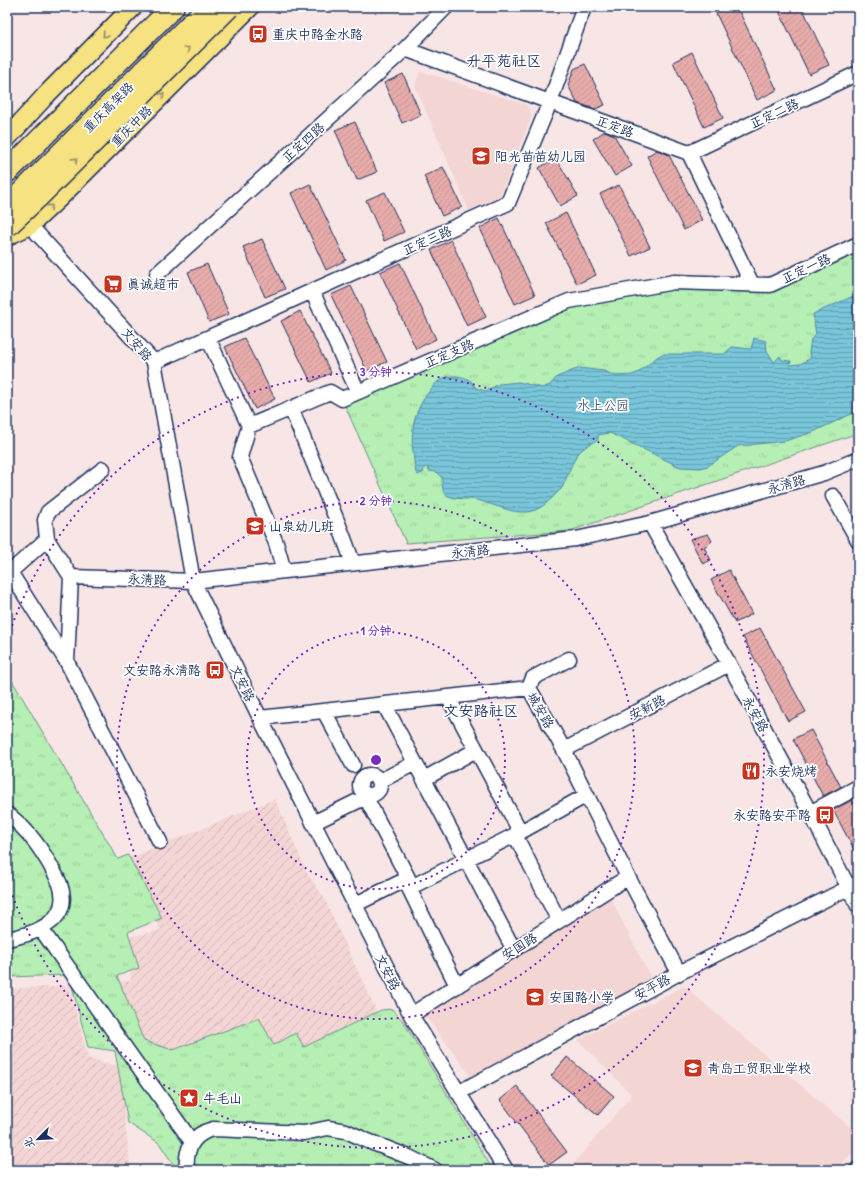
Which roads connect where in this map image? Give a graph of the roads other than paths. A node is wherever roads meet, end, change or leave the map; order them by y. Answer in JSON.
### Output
{"nodes":[{"id":1,"x":133,"y":7,"type":"edge"},
{"id":2,"x":154,"y":7,"type":"edge"},
{"id":3,"x":173,"y":7,"type":"edge"},
{"id":4,"x":208,"y":7,"type":"edge"},
{"id":5,"x":229,"y":7,"type":"edge"},
{"id":6,"x":250,"y":7,"type":"edge"},
{"id":7,"x":446,"y":7,"type":"edge"},
{"id":8,"x":584,"y":7,"type":"edge"},
{"id":9,"x":405,"y":49,"type":"junction"},
{"id":10,"x":858,"y":73,"type":"edge"},
{"id":11,"x":550,"y":102,"type":"junction"},
{"id":12,"x":7,"y":138,"type":"edge"},
{"id":13,"x":689,"y":153,"type":"junction"},
{"id":14,"x":7,"y":157,"type":"edge"},
{"id":15,"x":7,"y":172,"type":"edge"},
{"id":16,"x":7,"y":200,"type":"edge"},
{"id":17,"x":7,"y":207,"type":"edge"},
{"id":18,"x":30,"y":225,"type":"junction"},
{"id":19,"x":7,"y":226,"type":"edge"},
{"id":20,"x":7,"y":237,"type":"edge"},
{"id":21,"x":858,"y":244,"type":"edge"},
{"id":22,"x":157,"y":274,"type":"dead end"},
{"id":23,"x":752,"y":284,"type":"junction"},
{"id":24,"x":312,"y":291,"type":"junction"},
{"id":25,"x":208,"y":338,"type":"junction"},
{"id":26,"x":154,"y":362,"type":"junction"},
{"id":27,"x":358,"y":392,"type":"junction"},
{"id":28,"x":291,"y":408,"type":"junction"},
{"id":29,"x":249,"y":426,"type":"junction"},
{"id":30,"x":858,"y":459,"type":"edge"},
{"id":31,"x":103,"y":469,"type":"dead end"},
{"id":32,"x":833,"y":496,"type":"dead end"},
{"id":33,"x":650,"y":523,"type":"junction"},
{"id":34,"x":47,"y":540,"type":"junction"},
{"id":35,"x":858,"y":540,"type":"edge"},
{"id":36,"x":353,"y":564,"type":"junction"},
{"id":37,"x":284,"y":571,"type":"junction"},
{"id":38,"x":8,"y":572,"type":"edge"},
{"id":39,"x":71,"y":577,"type":"junction"},
{"id":40,"x":193,"y":581,"type":"junction"},
{"id":41,"x":569,"y":659,"type":"dead end"},
{"id":42,"x":67,"y":662,"type":"junction"},
{"id":43,"x":729,"y":664,"type":"junction"},
{"id":44,"x":528,"y":688,"type":"junction"},
{"id":45,"x":448,"y":697,"type":"junction"},
{"id":46,"x":384,"y":704,"type":"junction"},
{"id":47,"x":324,"y":711,"type":"junction"},
{"id":48,"x":260,"y":718,"type":"junction"},
{"id":49,"x":476,"y":750,"type":"junction"},
{"id":50,"x":564,"y":750,"type":"junction"},
{"id":51,"x":415,"y":763,"type":"junction"},
{"id":52,"x":353,"y":765,"type":"dead end"},
{"id":53,"x":424,"y":779,"type":"junction"},
{"id":54,"x":858,"y":787,"type":"edge"},
{"id":55,"x":364,"y":795,"type":"junction"},
{"id":56,"x":587,"y":796,"type":"junction"},
{"id":57,"x":810,"y":813,"type":"junction"},
{"id":58,"x":7,"y":814,"type":"edge"},
{"id":59,"x":313,"y":823,"type":"junction"},
{"id":60,"x":518,"y":833,"type":"junction"},
{"id":61,"x":160,"y":842,"type":"dead end"},
{"id":62,"x":466,"y":859,"type":"junction"},
{"id":63,"x":628,"y":877,"type":"junction"},
{"id":64,"x":407,"y":884,"type":"junction"},
{"id":65,"x":853,"y":885,"type":"edge"},
{"id":66,"x":354,"y":905,"type":"junction"},
{"id":67,"x":858,"y":906,"type":"edge"},
{"id":68,"x":559,"y":921,"type":"junction"},
{"id":69,"x":41,"y":929,"type":"junction"},
{"id":70,"x":7,"y":939,"type":"edge"},
{"id":71,"x":514,"y":950,"type":"junction"},
{"id":72,"x":678,"y":972,"type":"junction"},
{"id":73,"x":457,"y":986,"type":"junction"},
{"id":74,"x":410,"y":1016,"type":"junction"},
{"id":75,"x":458,"y":1093,"type":"junction"},
{"id":76,"x":192,"y":1142,"type":"junction"},
{"id":77,"x":187,"y":1170,"type":"edge"},
{"id":78,"x":436,"y":1170,"type":"edge"},
{"id":79,"x":506,"y":1170,"type":"edge"}],
"edges":[{"from":1,"to":12,"type":"main road","one_way":true},
{"from":2,"to":14,"type":"highway"},
{"from":3,"to":15,"type":"highway","name":"重庆高架路"},
{"from":4,"to":17,"type":"highway","name":"重庆高架路","bridge":true},
{"from":19,"to":5,"type":"highway","one_way":true,"bridge":true},
{"from":18,"to":6,"type":"main road","name":"重庆中路","one_way":true},
{"from":7,"to":9,"type":"street","name":"正定四路"},
{"from":8,"to":11,"type":"street","name":"正定三路"},
{"from":9,"to":11,"type":"street","name":"正定路"},
{"from":9,"to":22,"type":"street","name":"正定四路"},
{"from":10,"to":13,"type":"street","name":"正定二路"},
{"from":11,"to":13,"type":"street","name":"正定路"},
{"from":11,"to":24,"type":"street","name":"正定三路"},
{"from":13,"to":23,"type":"street"},
{"from":16,"to":18,"type":"street","name":"文安路"},
{"from":18,"to":20,"type":"main road","name":"重庆中路"},
{"from":18,"to":26,"type":"street","name":"文安路"},
{"from":21,"to":23,"type":"street","name":"正定一路"},
{"from":23,"to":27,"type":"street","name":"正定支路"},
{"from":24,"to":25,"type":"street","name":"正定三路"},
{"from":24,"to":27,"type":"street"},
{"from":25,"to":26,"type":"street","name":"正定三路"},
{"from":25,"to":29,"type":"street"},
{"from":26,"to":40,"type":"street","name":"文安路"},
{"from":27,"to":28,"type":"street","name":"正定支路"},
{"from":28,"to":29,"type":"street","name":"正定支路"},
{"from":28,"to":36,"type":"street"},
{"from":29,"to":37,"type":"street"},
{"from":30,"to":33,"type":"street","name":"永清路"},
{"from":31,"to":34,"type":"street"},
{"from":32,"to":35,"type":"street"},
{"from":33,"to":36,"type":"street","name":"永清路"},
{"from":33,"to":43,"type":"street","name":"永安路"},
{"from":34,"to":38,"type":"street"},
{"from":34,"to":39,"type":"street"},
{"from":36,"to":37,"type":"street","name":"永清路"},
{"from":37,"to":40,"type":"street","name":"永清路"},
{"from":38,"to":42,"type":"street"},
{"from":39,"to":40,"type":"street","name":"永清路"},
{"from":39,"to":42,"type":"street"},
{"from":40,"to":48,"type":"street","name":"文安路"},
{"from":41,"to":44,"type":"street"},
{"from":42,"to":61,"type":"street"},
{"from":43,"to":50,"type":"street","name":"安新路"},
{"from":43,"to":57,"type":"street","name":"永安路"},
{"from":44,"to":45,"type":"street","name":"城安路"},
{"from":44,"to":50,"type":"street","name":"城安路"},
{"from":45,"to":46,"type":"street","name":"城安路"},
{"from":45,"to":49,"type":"street"},
{"from":46,"to":47,"type":"street","name":"城安路"},
{"from":46,"to":51,"type":"street"},
{"from":47,"to":48,"type":"street","name":"城安路"},
{"from":47,"to":52,"type":"street"},
{"from":48,"to":59,"type":"street","name":"文安路"},
{"from":49,"to":53,"type":"street"},
{"from":49,"to":60,"type":"street"},
{"from":50,"to":56,"type":"street","name":"城安路"},
{"from":51,"to":53,"type":"street"},
{"from":51,"to":55,"type":"street"},
{"from":53,"to":62,"type":"street"},
{"from":54,"to":57,"type":"street"},
{"from":55,"to":59,"type":"street"},
{"from":55,"to":64,"type":"street"},
{"from":56,"to":60,"type":"street"},
{"from":56,"to":63,"type":"street","name":"城安路"},
{"from":57,"to":65,"type":"street","name":"永安路"},
{"from":58,"to":69,"type":"street"},
{"from":59,"to":66,"type":"street","name":"文安路"},
{"from":60,"to":62,"type":"street"},
{"from":60,"to":68,"type":"street"},
{"from":62,"to":64,"type":"street"},
{"from":62,"to":71,"type":"street"},
{"from":63,"to":68,"type":"street","name":"安国路"},
{"from":63,"to":72,"type":"street","name":"城安路"},
{"from":64,"to":66,"type":"street"},
{"from":64,"to":73,"type":"street"},
{"from":65,"to":67,"type":"street","name":"永安路"},
{"from":65,"to":72,"type":"street","name":"安平路"},
{"from":66,"to":74,"type":"street","name":"文安路"},
{"from":68,"to":71,"type":"street","name":"安国路"},
{"from":69,"to":70,"type":"street"},
{"from":69,"to":76,"type":"street"},
{"from":71,"to":73,"type":"street","name":"安国路"},
{"from":72,"to":75,"type":"street","name":"安平路"},
{"from":73,"to":74,"type":"street","name":"安国路"},
{"from":74,"to":75,"type":"street","name":"文安路"},
{"from":75,"to":79,"type":"street","name":"文安路"},
{"from":76,"to":77,"type":"street"},
{"from":76,"to":78,"type":"street"}]}
